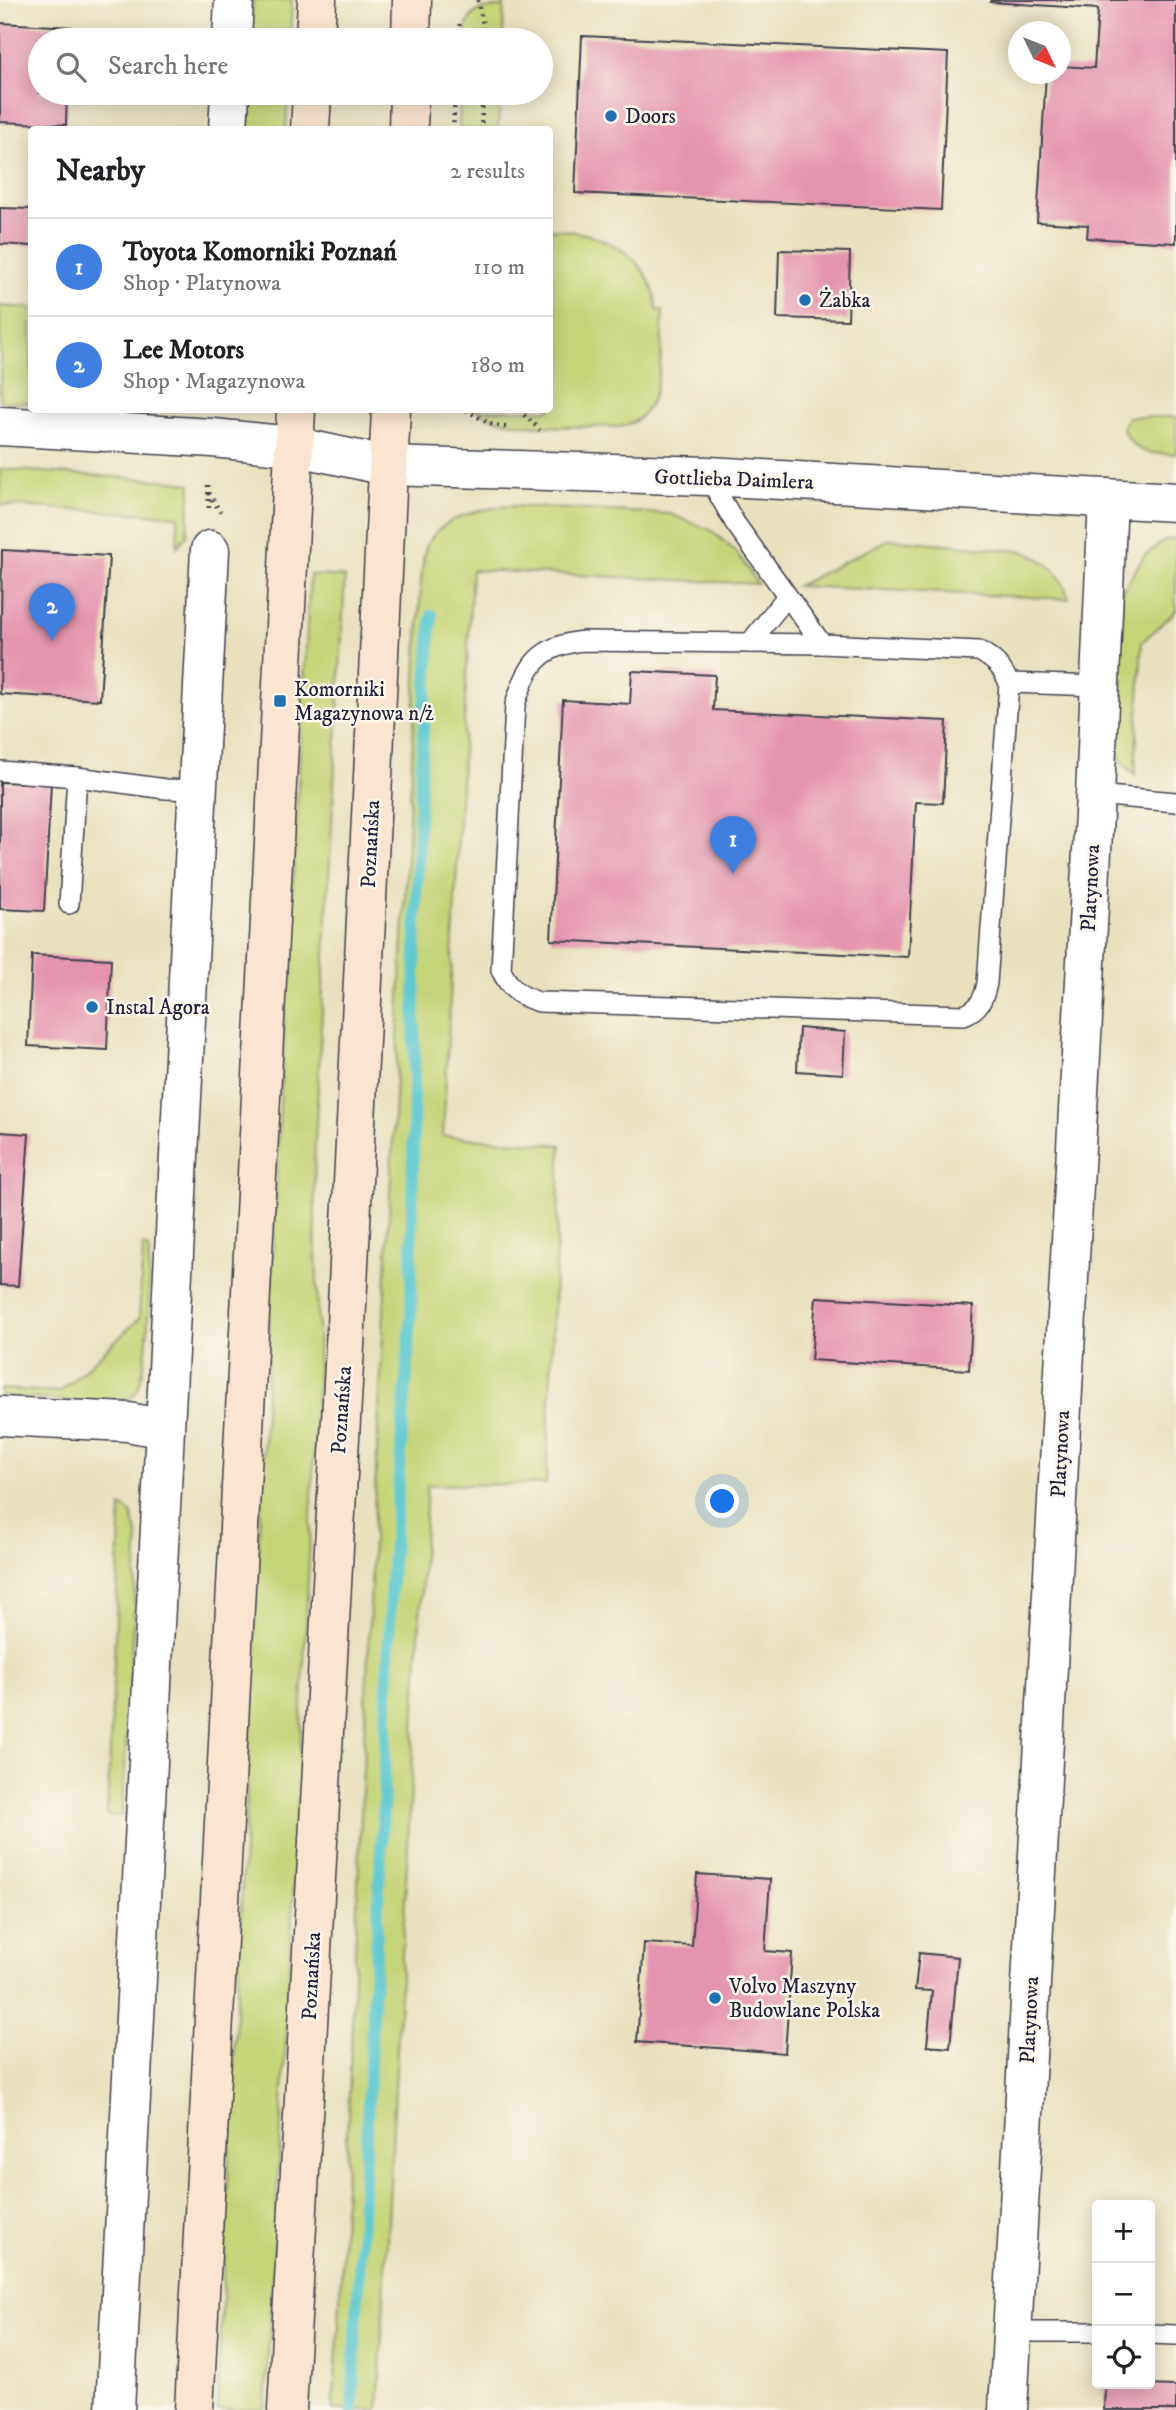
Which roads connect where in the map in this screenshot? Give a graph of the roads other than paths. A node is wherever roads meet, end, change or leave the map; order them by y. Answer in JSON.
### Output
{"nodes":[{"id":1,"x":234,"y":0,"type":"edge"},
{"id":2,"x":317,"y":0,"type":"edge"},
{"id":3,"x":412,"y":0,"type":"edge"},
{"id":4,"x":233,"y":28,"type":"edge"},
{"id":5,"x":316,"y":28,"type":"edge"},
{"id":6,"x":411,"y":28,"type":"edge"},
{"id":7,"x":229,"y":105,"type":"edge"},
{"id":8,"x":311,"y":105,"type":"edge"},
{"id":9,"x":409,"y":105,"type":"edge"},
{"id":10,"x":228,"y":126,"type":"edge"},
{"id":11,"x":310,"y":126,"type":"edge"},
{"id":12,"x":408,"y":126,"type":"edge"},
{"id":13,"x":391,"y":413,"type":"edge"},
{"id":14,"x":139,"y":421,"type":"edge"},
{"id":15,"x":0,"y":426,"type":"edge"},
{"id":16,"x":294,"y":428,"type":"edge"},
{"id":17,"x":387,"y":466,"type":"junction"},
{"id":18,"x":708,"y":476,"type":"junction"},
{"id":19,"x":1108,"y":498,"type":"junction"},
{"id":20,"x":1176,"y":502,"type":"edge"},
{"id":21,"x":210,"y":550,"type":"dead end"},
{"id":22,"x":787,"y":596,"type":"junction"},
{"id":23,"x":750,"y":643,"type":"junction"},
{"id":24,"x":822,"y":644,"type":"junction"},
{"id":25,"x":1009,"y":682,"type":"junction"},
{"id":26,"x":1100,"y":686,"type":"junction"},
{"id":27,"x":0,"y":771,"type":"edge"},
{"id":28,"x":77,"y":777,"type":"junction"},
{"id":29,"x":197,"y":790,"type":"junction"},
{"id":30,"x":1095,"y":795,"type":"junction"},
{"id":31,"x":1176,"y":802,"type":"edge"},
{"id":32,"x":69,"y":904,"type":"dead end"},
{"id":33,"x":0,"y":1416,"type":"edge"},
{"id":34,"x":165,"y":1429,"type":"junction"},
{"id":35,"x":1013,"y":2332,"type":"junction"},
{"id":36,"x":1092,"y":2332,"type":"edge"},
{"id":37,"x":1155,"y":2334,"type":"edge"},
{"id":38,"x":1176,"y":2335,"type":"edge"},
{"id":39,"x":115,"y":2410,"type":"edge"},
{"id":40,"x":194,"y":2410,"type":"edge"},
{"id":41,"x":287,"y":2410,"type":"edge"},
{"id":42,"x":1008,"y":2410,"type":"edge"}],
"edges":[{"from":1,"to":4,"type":"street"},
{"from":2,"to":5,"type":"main road"},
{"from":3,"to":6,"type":"main road"},
{"from":7,"to":10,"type":"street"},
{"from":8,"to":11,"type":"main road"},
{"from":9,"to":12,"type":"main road"},
{"from":13,"to":17,"type":"main road","name":"Poznańska"},
{"from":14,"to":15,"type":"street","name":"Gottlieba Daimlera"},
{"from":14,"to":16,"type":"street","name":"Gottlieba Daimlera"},
{"from":16,"to":17,"type":"street","name":"Gottlieba Daimlera"},
{"from":16,"to":40,"type":"main road"},
{"from":17,"to":18,"type":"street","name":"Gottlieba Daimlera"},
{"from":17,"to":41,"type":"main road","name":"Poznańska"},
{"from":18,"to":19,"type":"street","name":"Gottlieba Daimlera"},
{"from":18,"to":22,"type":"lane"},
{"from":19,"to":20,"type":"street","name":"Gottlieba Daimlera"},
{"from":19,"to":26,"type":"street","name":"Platynowa"},
{"from":21,"to":29,"type":"street"},
{"from":22,"to":23,"type":"lane"},
{"from":22,"to":24,"type":"lane"},
{"from":23,"to":24,"type":"lane"},
{"from":23,"to":25,"type":"lane"},
{"from":24,"to":25,"type":"lane"},
{"from":25,"to":26,"type":"lane"},
{"from":26,"to":30,"type":"street","name":"Platynowa"},
{"from":27,"to":28,"type":"lane"},
{"from":28,"to":29,"type":"lane"},
{"from":28,"to":32,"type":"lane"},
{"from":29,"to":34,"type":"street"},
{"from":30,"to":31,"type":"lane"},
{"from":30,"to":35,"type":"street","name":"Platynowa"},
{"from":33,"to":34,"type":"street"},
{"from":34,"to":39,"type":"street"},
{"from":35,"to":36,"type":"lane"},
{"from":35,"to":42,"type":"street","name":"Platynowa"},
{"from":37,"to":38,"type":"lane"}]}
